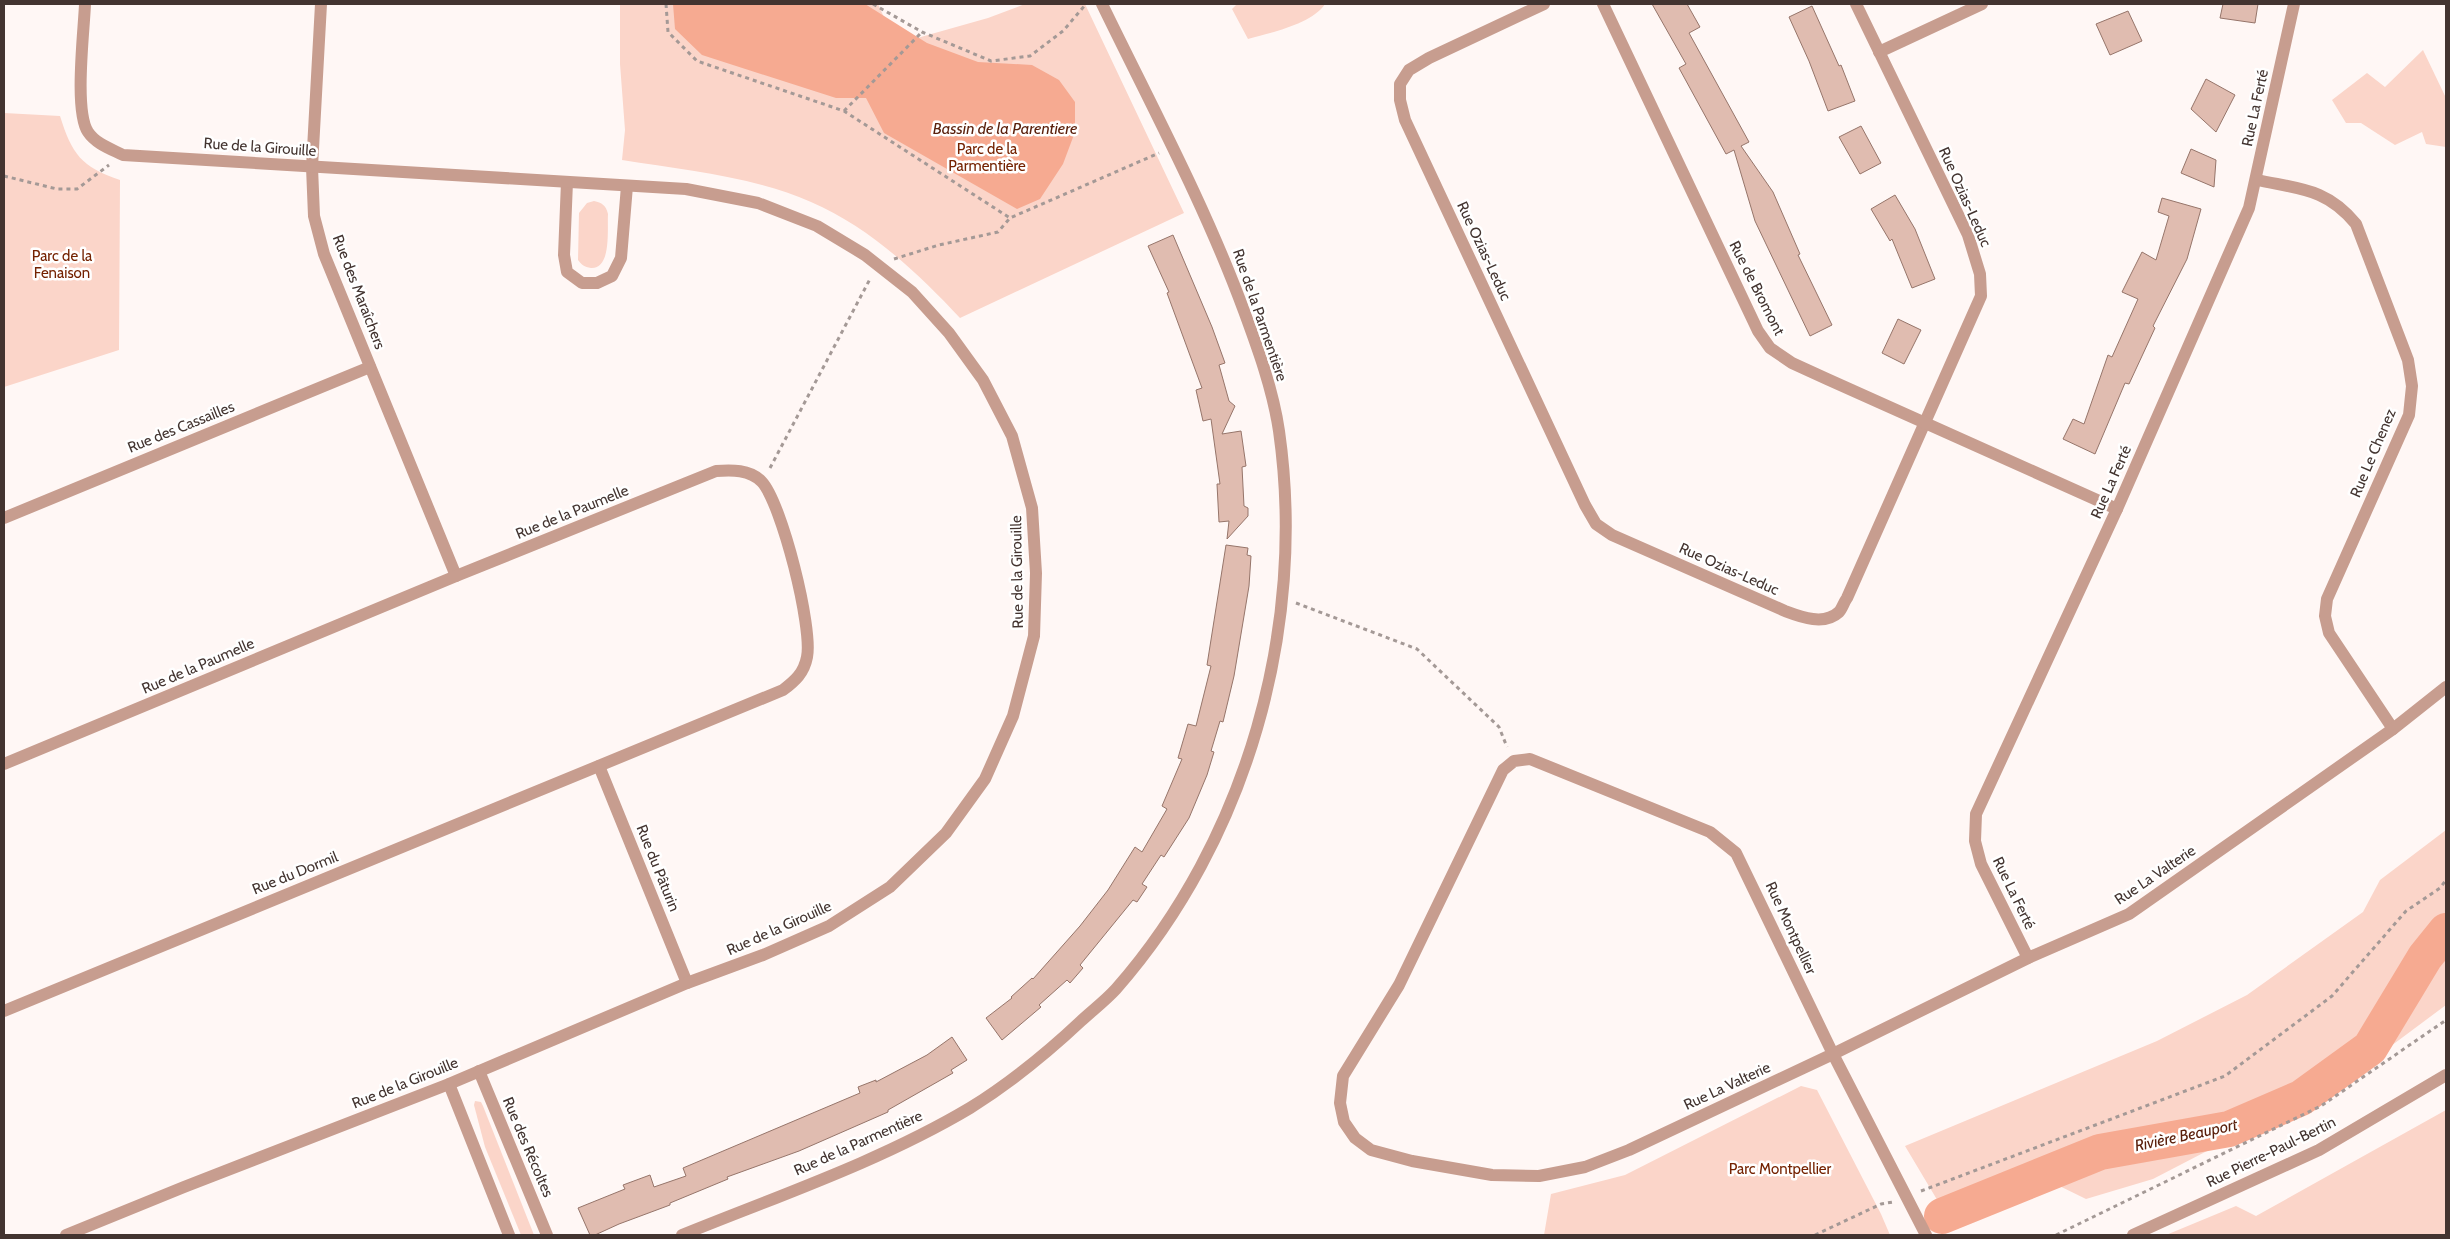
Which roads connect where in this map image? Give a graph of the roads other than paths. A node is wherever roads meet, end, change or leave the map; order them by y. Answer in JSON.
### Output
{"nodes":[{"id":1,"x":85,"y":4,"type":"edge"},
{"id":2,"x":321,"y":4,"type":"edge"},
{"id":3,"x":1102,"y":4,"type":"edge"},
{"id":4,"x":1544,"y":4,"type":"edge"},
{"id":5,"x":1603,"y":4,"type":"edge"},
{"id":6,"x":1856,"y":4,"type":"edge"},
{"id":7,"x":1982,"y":4,"type":"edge"},
{"id":8,"x":2294,"y":4,"type":"edge"},
{"id":9,"x":1879,"y":52,"type":"junction"},
{"id":10,"x":312,"y":167,"type":"junction"},
{"id":11,"x":2257,"y":180,"type":"junction"},
{"id":12,"x":567,"y":182,"type":"junction"},
{"id":13,"x":627,"y":186,"type":"junction"},
{"id":14,"x":370,"y":367,"type":"junction"},
{"id":15,"x":1925,"y":423,"type":"junction"},
{"id":16,"x":2117,"y":509,"type":"junction"},
{"id":17,"x":4,"y":518,"type":"edge"},
{"id":18,"x":456,"y":576,"type":"junction"},
{"id":19,"x":2446,"y":687,"type":"edge"},
{"id":20,"x":2393,"y":728,"type":"junction"},
{"id":21,"x":1514,"y":761,"type":"joint"},
{"id":22,"x":4,"y":764,"type":"edge"},
{"id":23,"x":599,"y":766,"type":"junction"},
{"id":24,"x":2028,"y":958,"type":"junction"},
{"id":25,"x":687,"y":983,"type":"junction"},
{"id":26,"x":4,"y":1011,"type":"edge"},
{"id":27,"x":1833,"y":1054,"type":"junction"},
{"id":28,"x":479,"y":1071,"type":"junction"},
{"id":29,"x":2446,"y":1076,"type":"edge"},
{"id":30,"x":449,"y":1084,"type":"junction"},
{"id":31,"x":66,"y":1235,"type":"edge"},
{"id":32,"x":509,"y":1235,"type":"edge"},
{"id":33,"x":547,"y":1235,"type":"edge"},
{"id":34,"x":682,"y":1235,"type":"edge"},
{"id":35,"x":1926,"y":1235,"type":"edge"},
{"id":36,"x":2133,"y":1235,"type":"edge"}],
"edges":[{"from":1,"to":10,"type":"street","name":"Rue de la Girouille"},
{"from":2,"to":10,"type":"street","name":"Rue des Maraîchers"},
{"from":3,"to":34,"type":"street","name":"Rue de la Parmentière"},
{"from":4,"to":15,"type":"street","name":"Rue Ozias-Leduc"},
{"from":5,"to":15,"type":"street","name":"Rue de Bromont"},
{"from":6,"to":9,"type":"street","name":"Rue Ozias-Leduc"},
{"from":7,"to":9,"type":"street"},
{"from":8,"to":11,"type":"street","name":"Rue La Ferté"},
{"from":9,"to":15,"type":"street","name":"Rue Ozias-Leduc"},
{"from":10,"to":12,"type":"street","name":"Rue de la Girouille"},
{"from":10,"to":14,"type":"street","name":"Rue des Maraîchers"},
{"from":11,"to":16,"type":"street","name":"Rue La Ferté"},
{"from":11,"to":20,"type":"street","name":"Rue Le Chenez"},
{"from":12,"to":13,"type":"street","name":"Rue de la Girouille"},
{"from":12,"to":13,"type":"street"},
{"from":13,"to":25,"type":"street","name":"Rue de la Girouille"},
{"from":14,"to":17,"type":"street","name":"Rue des Cassailles"},
{"from":14,"to":18,"type":"street","name":"Rue des Maraîchers"},
{"from":15,"to":16,"type":"street","name":"Rue de Bromont"},
{"from":16,"to":24,"type":"street","name":"Rue La Ferté"},
{"from":18,"to":22,"type":"street","name":"Rue de la Paumelle"},
{"from":18,"to":23,"type":"street","name":"Rue de la Paumelle"},
{"from":19,"to":20,"type":"street","name":"Rue La Valterie"},
{"from":20,"to":24,"type":"street","name":"Rue La Valterie"},
{"from":21,"to":27,"type":"street","name":"Rue Montpellier"},
{"from":21,"to":27,"type":"street","name":"Rue La Valterie"},
{"from":23,"to":25,"type":"street","name":"Rue du Pâturin"},
{"from":23,"to":26,"type":"street","name":"Rue du Dormil"},
{"from":24,"to":27,"type":"street","name":"Rue La Valterie"},
{"from":25,"to":28,"type":"street","name":"Rue de la Girouille"},
{"from":27,"to":35,"type":"street","name":"Rue Montpellier"},
{"from":28,"to":30,"type":"street","name":"Rue de la Girouille"},
{"from":28,"to":33,"type":"street","name":"Rue des Récoltes"},
{"from":29,"to":36,"type":"street","name":"Rue Pierre-Paul-Bertin"},
{"from":30,"to":31,"type":"street","name":"Rue de la Girouille"},
{"from":30,"to":32,"type":"street"}]}
